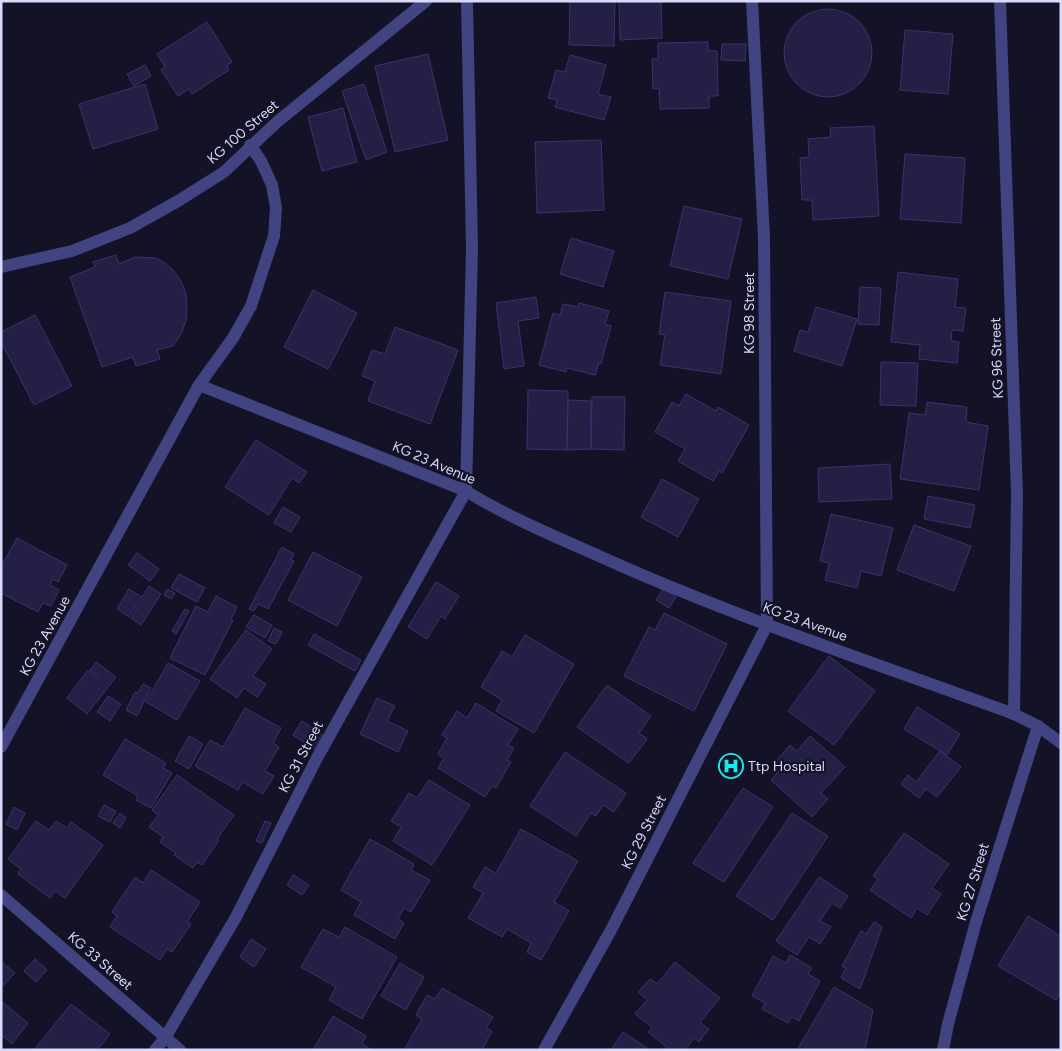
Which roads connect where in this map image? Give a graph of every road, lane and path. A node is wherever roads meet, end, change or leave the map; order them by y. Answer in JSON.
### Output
{"nodes":[{"id":1,"x":426,"y":1,"type":"edge"},
{"id":2,"x":467,"y":1,"type":"edge"},
{"id":3,"x":752,"y":1,"type":"edge"},
{"id":4,"x":1000,"y":1,"type":"edge"},
{"id":5,"x":250,"y":145,"type":"junction"},
{"id":6,"x":1,"y":267,"type":"edge"},
{"id":7,"x":199,"y":385,"type":"junction"},
{"id":8,"x":466,"y":491,"type":"junction"},
{"id":9,"x":767,"y":625,"type":"junction"},
{"id":10,"x":1014,"y":714,"type":"junction"},
{"id":11,"x":1038,"y":726,"type":"junction"},
{"id":12,"x":1061,"y":743,"type":"edge"},
{"id":13,"x":1,"y":746,"type":"edge"},
{"id":14,"x":1,"y":895,"type":"edge"},
{"id":15,"x":165,"y":1038,"type":"junction"},
{"id":16,"x":155,"y":1050,"type":"edge"},
{"id":17,"x":180,"y":1050,"type":"edge"},
{"id":18,"x":544,"y":1050,"type":"edge"},
{"id":19,"x":943,"y":1050,"type":"edge"}],
"edges":[{"from":1,"to":5,"type":"street","name":"KG 100 Street"},
{"from":2,"to":8,"type":"street"},
{"from":3,"to":9,"type":"street","name":"KG 98 Street"},
{"from":4,"to":10,"type":"street","name":"KG 96 Street"},
{"from":5,"to":6,"type":"street","name":"KG 100 Street"},
{"from":5,"to":7,"type":"street"},
{"from":7,"to":8,"type":"street","name":"KG 23 Avenue"},
{"from":7,"to":13,"type":"street","name":"KG 23 Avenue"},
{"from":8,"to":9,"type":"street","name":"KG 23 Avenue"},
{"from":8,"to":15,"type":"street","name":"KG 31 Street"},
{"from":9,"to":10,"type":"street","name":"KG 23 Avenue"},
{"from":9,"to":18,"type":"street","name":"KG 29 Street"},
{"from":10,"to":11,"type":"street","name":"KG 23 Avenue"},
{"from":11,"to":12,"type":"street","name":"KG 23 Avenue"},
{"from":11,"to":19,"type":"street","name":"KG 27 Street"},
{"from":14,"to":15,"type":"street","name":"KG 33 Street"},
{"from":15,"to":16,"type":"street","name":"KG 31 Street"},
{"from":15,"to":17,"type":"street","name":"KG 33 Street"}]}
